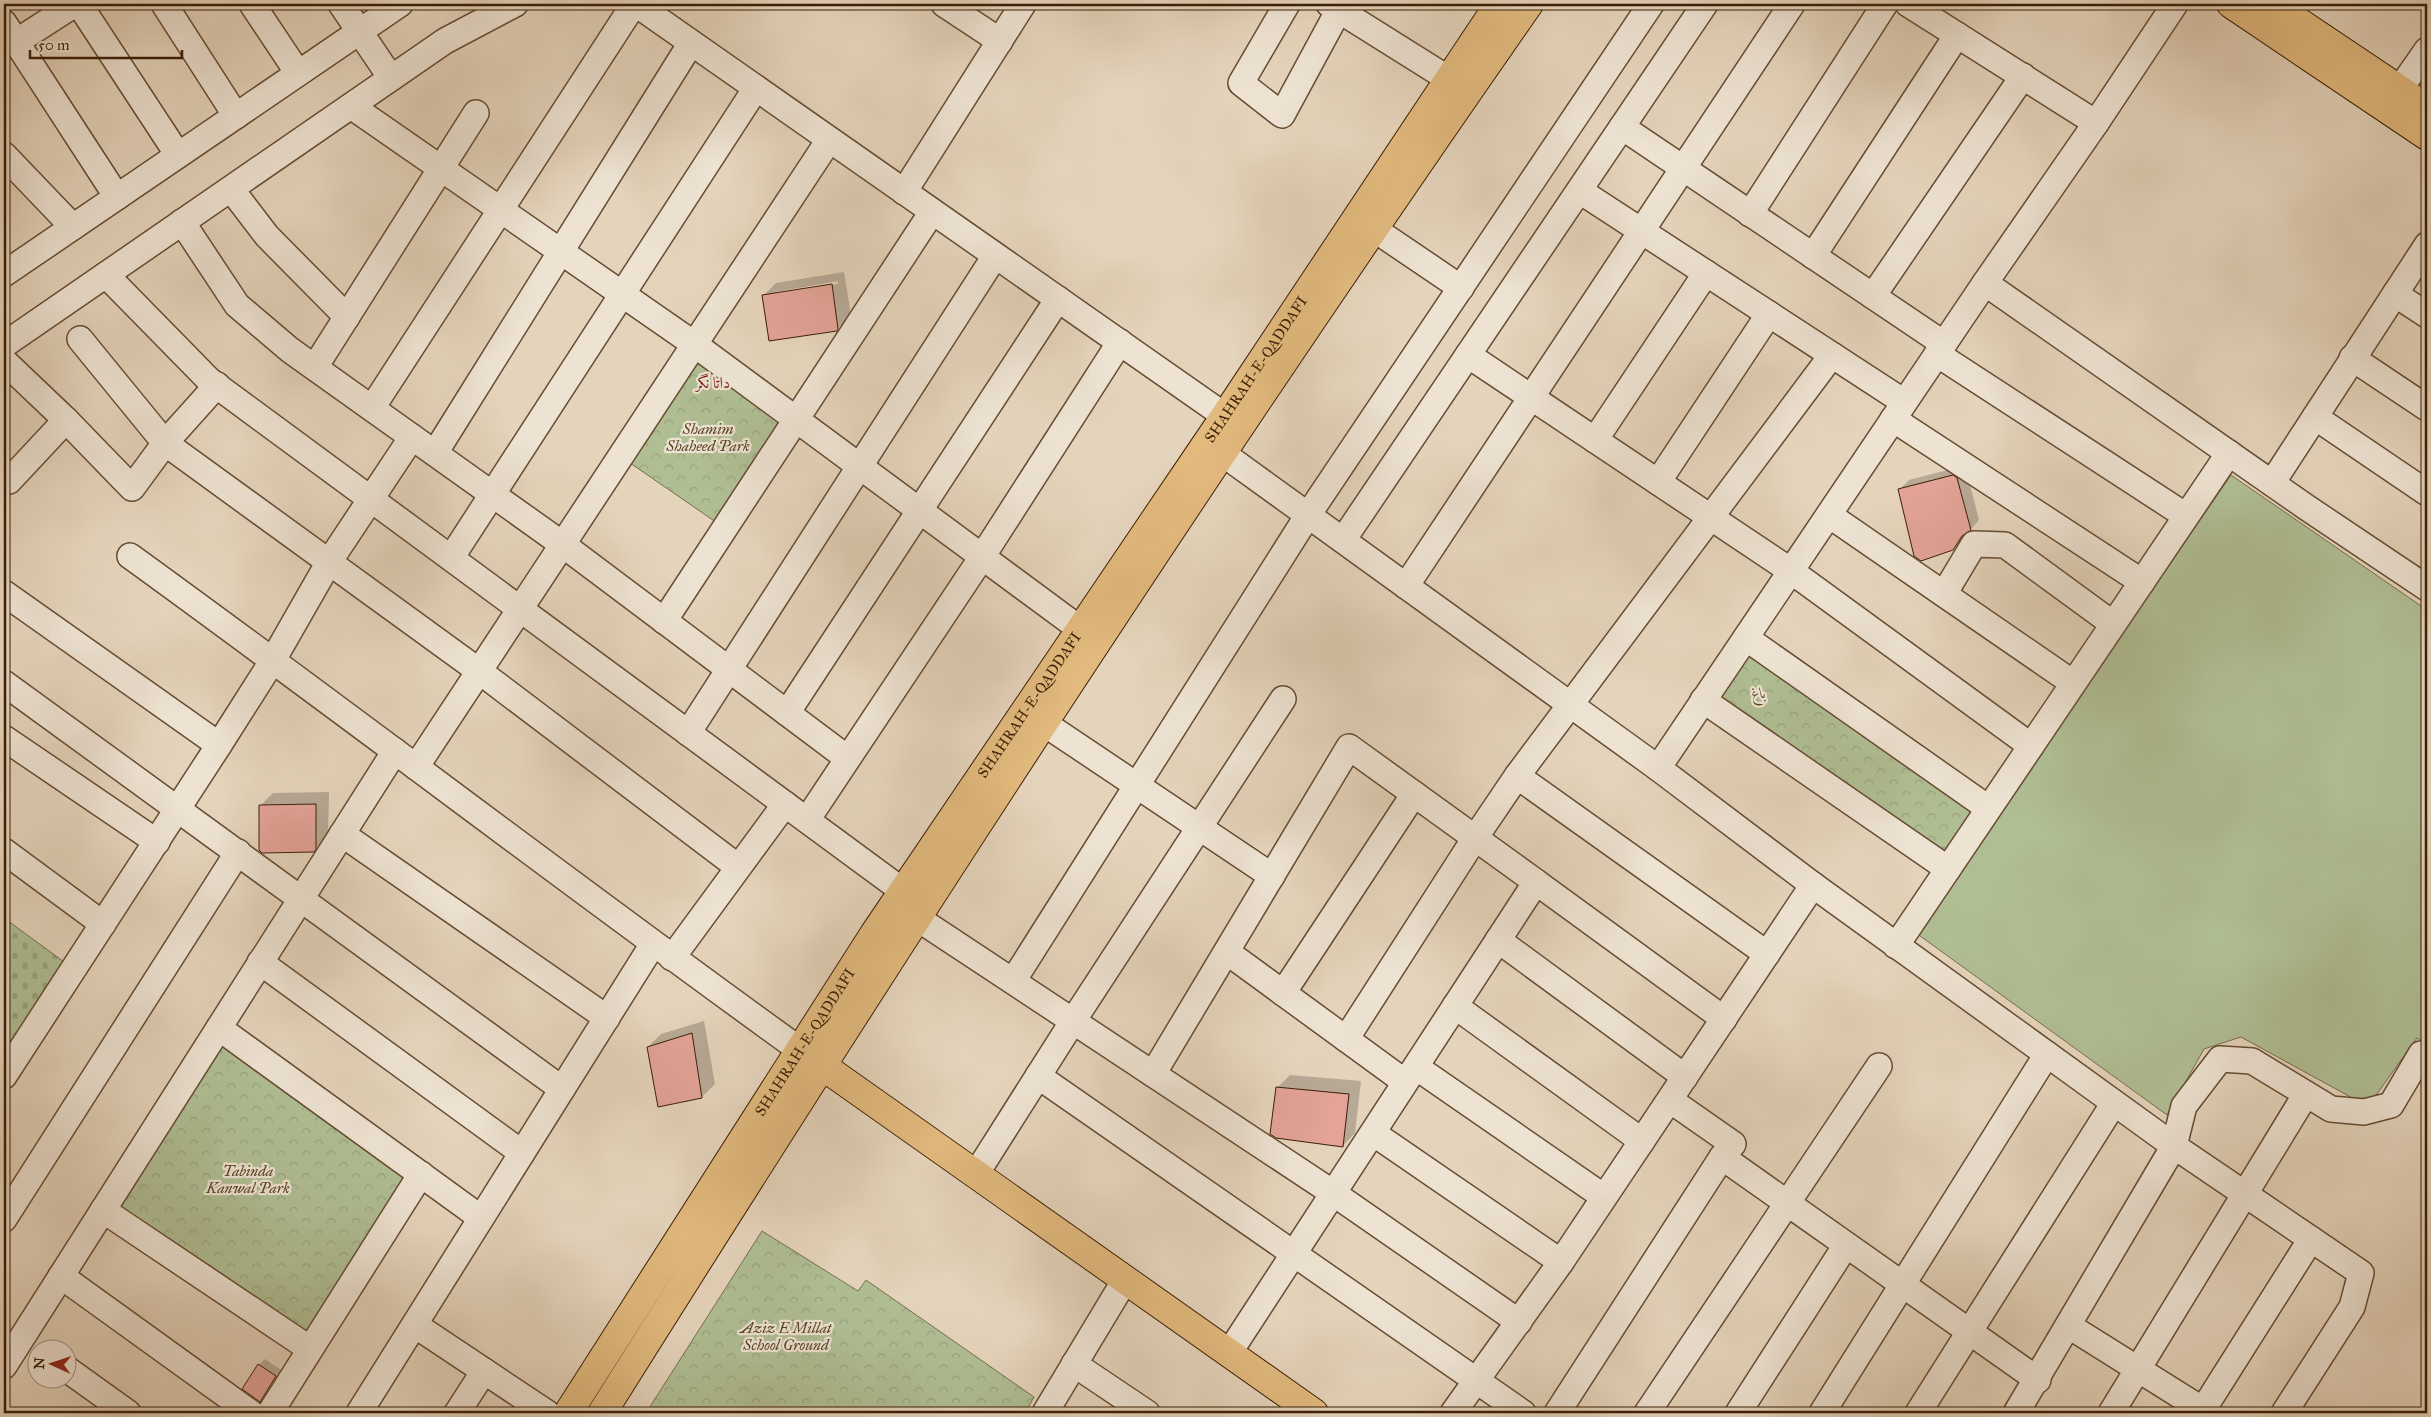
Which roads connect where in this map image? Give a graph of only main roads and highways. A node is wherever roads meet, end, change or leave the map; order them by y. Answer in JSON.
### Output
{"nodes":[{"id":1,"x":1499,"y":4,"type":"edge"},
{"id":2,"x":1529,"y":4,"type":"edge"},
{"id":3,"x":2231,"y":4,"type":"edge"},
{"id":4,"x":2272,"y":4,"type":"edge"},
{"id":5,"x":2393,"y":99,"type":"junction"},
{"id":6,"x":2427,"y":108,"type":"edge"},
{"id":7,"x":2427,"y":136,"type":"edge"},
{"id":8,"x":810,"y":1057,"type":"junction"},
{"id":9,"x":568,"y":1413,"type":"edge"},
{"id":10,"x":602,"y":1413,"type":"edge"},
{"id":11,"x":1314,"y":1413,"type":"edge"}],
"edges":[{"from":1,"to":8,"type":"main road","name":"SHAHRAH-E-QADDAFI"},
{"from":2,"to":8,"type":"main road","name":"SHAHRAH-E-QADDAFI"},
{"from":3,"to":5,"type":"main road"},
{"from":4,"to":5,"type":"main road"},
{"from":5,"to":6,"type":"main road"},
{"from":5,"to":7,"type":"main road"},
{"from":8,"to":9,"type":"main road","name":"SHAHRAH-E-QADDAFI"},
{"from":8,"to":10,"type":"main road","name":"SHAHRAH-E-QADDAFI"},
{"from":8,"to":11,"type":"main road"}]}
